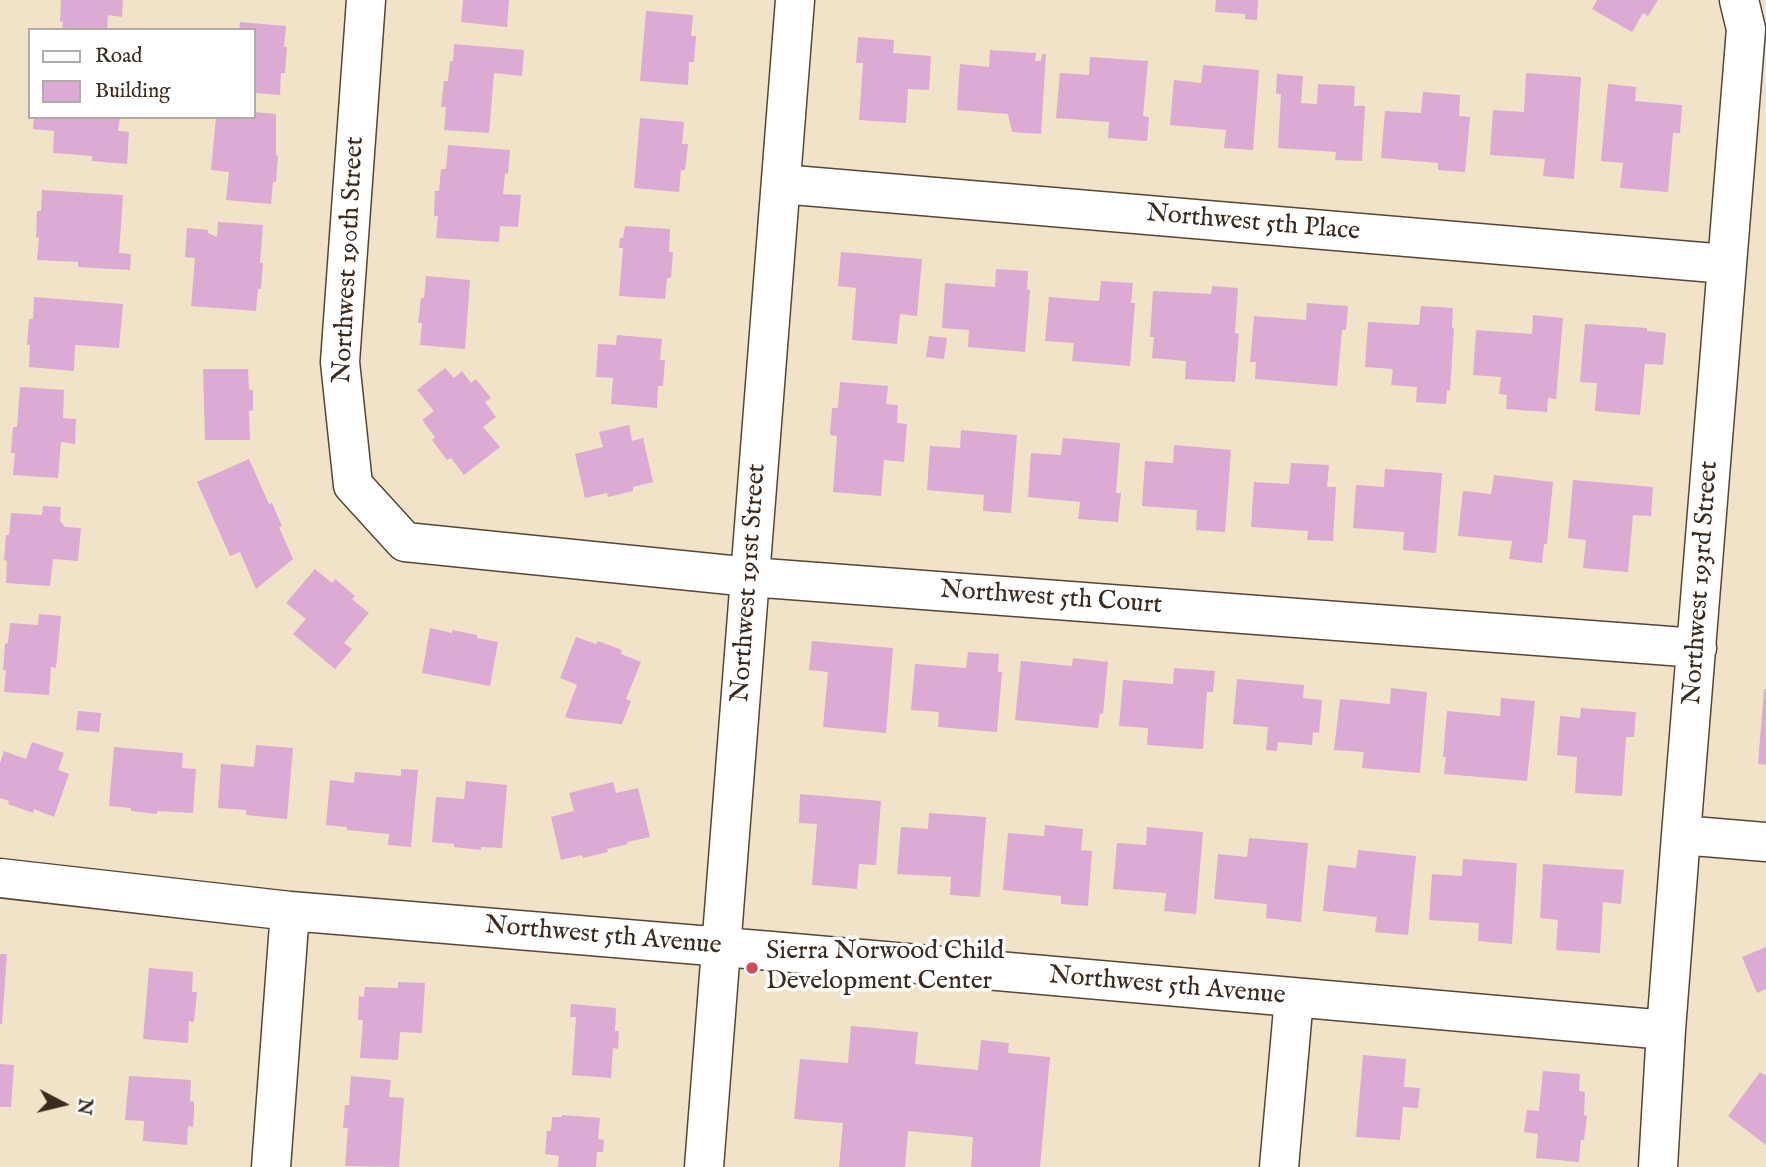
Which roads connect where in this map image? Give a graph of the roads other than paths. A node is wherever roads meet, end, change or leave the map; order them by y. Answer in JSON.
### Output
{"nodes":[{"id":1,"x":366,"y":0,"type":"edge"},
{"id":2,"x":795,"y":0,"type":"edge"},
{"id":3,"x":1739,"y":0,"type":"edge"},
{"id":4,"x":781,"y":184,"type":"junction"},
{"id":5,"x":1726,"y":264,"type":"junction"},
{"id":6,"x":405,"y":542,"type":"joint"},
{"id":7,"x":750,"y":577,"type":"junction"},
{"id":8,"x":1697,"y":648,"type":"junction"},
{"id":9,"x":1681,"y":835,"type":"junction"},
{"id":10,"x":1766,"y":842,"type":"edge"},
{"id":11,"x":0,"y":878,"type":"edge"},
{"id":12,"x":290,"y":911,"type":"junction"},
{"id":13,"x":721,"y":946,"type":"junction"},
{"id":14,"x":1294,"y":998,"type":"junction"},
{"id":15,"x":1666,"y":1030,"type":"junction"},
{"id":16,"x":271,"y":1167,"type":"edge"},
{"id":17,"x":704,"y":1167,"type":"edge"},
{"id":18,"x":1279,"y":1167,"type":"edge"},
{"id":19,"x":1658,"y":1167,"type":"edge"}],
"edges":[{"from":1,"to":6,"type":"street","name":"Northwest 190th Street"},
{"from":2,"to":4,"type":"street","name":"Northwest 191st Street"},
{"from":3,"to":5,"type":"street","name":"Northwest 193rd Street"},
{"from":4,"to":5,"type":"street","name":"Northwest 5th Place"},
{"from":4,"to":7,"type":"street","name":"Northwest 191st Street"},
{"from":5,"to":8,"type":"street","name":"Northwest 193rd Street"},
{"from":6,"to":7,"type":"street","name":"Northwest 5th Court"},
{"from":7,"to":8,"type":"street","name":"Northwest 5th Court"},
{"from":7,"to":13,"type":"street","name":"Northwest 191st Street"},
{"from":8,"to":9,"type":"street","name":"Northwest 193rd Street"},
{"from":9,"to":10,"type":"street"},
{"from":9,"to":15,"type":"street","name":"Northwest 193rd Street"},
{"from":11,"to":12,"type":"street","name":"Northwest 5th Avenue"},
{"from":12,"to":13,"type":"street","name":"Northwest 5th Avenue"},
{"from":12,"to":16,"type":"street"},
{"from":13,"to":14,"type":"street","name":"Northwest 5th Avenue"},
{"from":13,"to":17,"type":"street","name":"Northwest 191st Street"},
{"from":14,"to":15,"type":"street","name":"Northwest 5th Avenue"},
{"from":14,"to":18,"type":"street"},
{"from":15,"to":19,"type":"street","name":"Northwest 193rd Street"}]}
